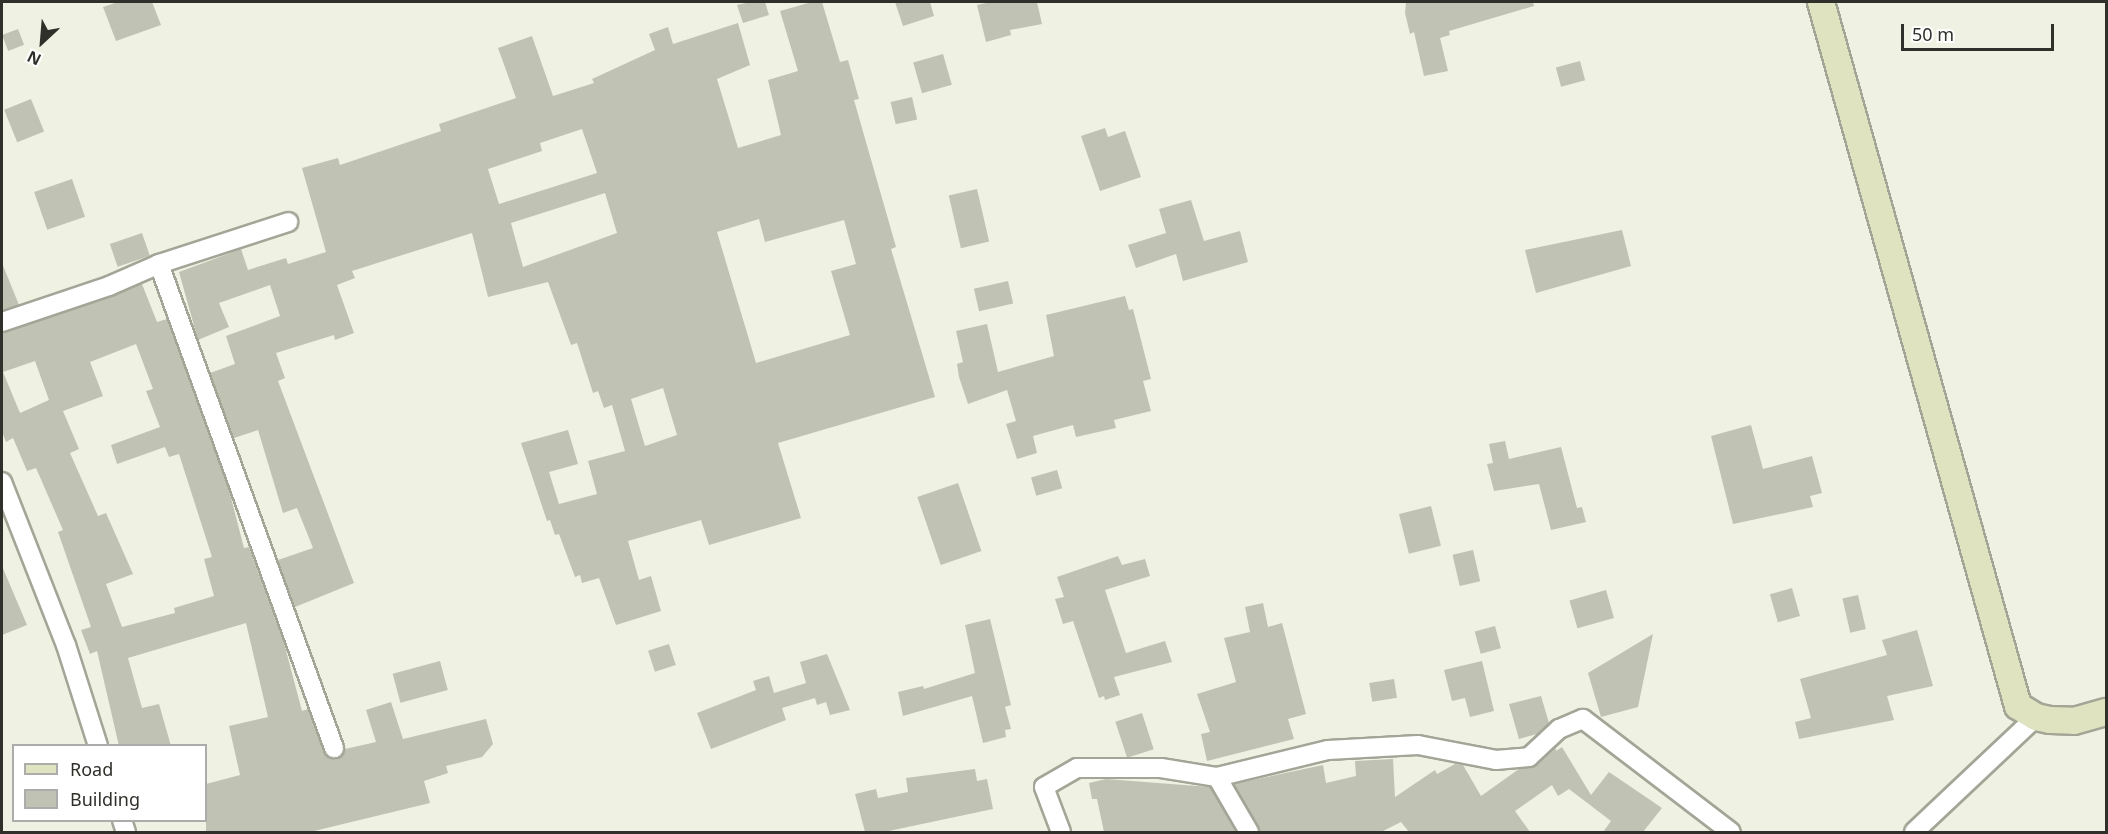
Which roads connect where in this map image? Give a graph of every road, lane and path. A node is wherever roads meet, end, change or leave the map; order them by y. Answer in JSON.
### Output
{"nodes":[{"id":1,"x":1821,"y":2,"type":"edge"},
{"id":2,"x":288,"y":222,"type":"dead end"},
{"id":3,"x":159,"y":264,"type":"junction"},
{"id":4,"x":2,"y":322,"type":"edge"},
{"id":5,"x":2,"y":482,"type":"edge"},
{"id":6,"x":2106,"y":712,"type":"edge"},
{"id":7,"x":2036,"y":717,"type":"junction"},
{"id":8,"x":97,"y":744,"type":"edge"},
{"id":9,"x":334,"y":748,"type":"dead end"},
{"id":10,"x":1217,"y":777,"type":"junction"},
{"id":11,"x":1061,"y":832,"type":"edge"},
{"id":12,"x":1249,"y":832,"type":"edge"},
{"id":13,"x":1731,"y":832,"type":"edge"},
{"id":14,"x":1914,"y":832,"type":"edge"}],
"edges":[{"from":1,"to":7,"type":"street"},
{"from":2,"to":3,"type":"street"},
{"from":3,"to":4,"type":"street"},
{"from":3,"to":9,"type":"street"},
{"from":5,"to":8,"type":"street"},
{"from":6,"to":7,"type":"street"},
{"from":7,"to":14,"type":"street"},
{"from":10,"to":11,"type":"street"},
{"from":10,"to":12,"type":"street"},
{"from":10,"to":13,"type":"street"}]}
